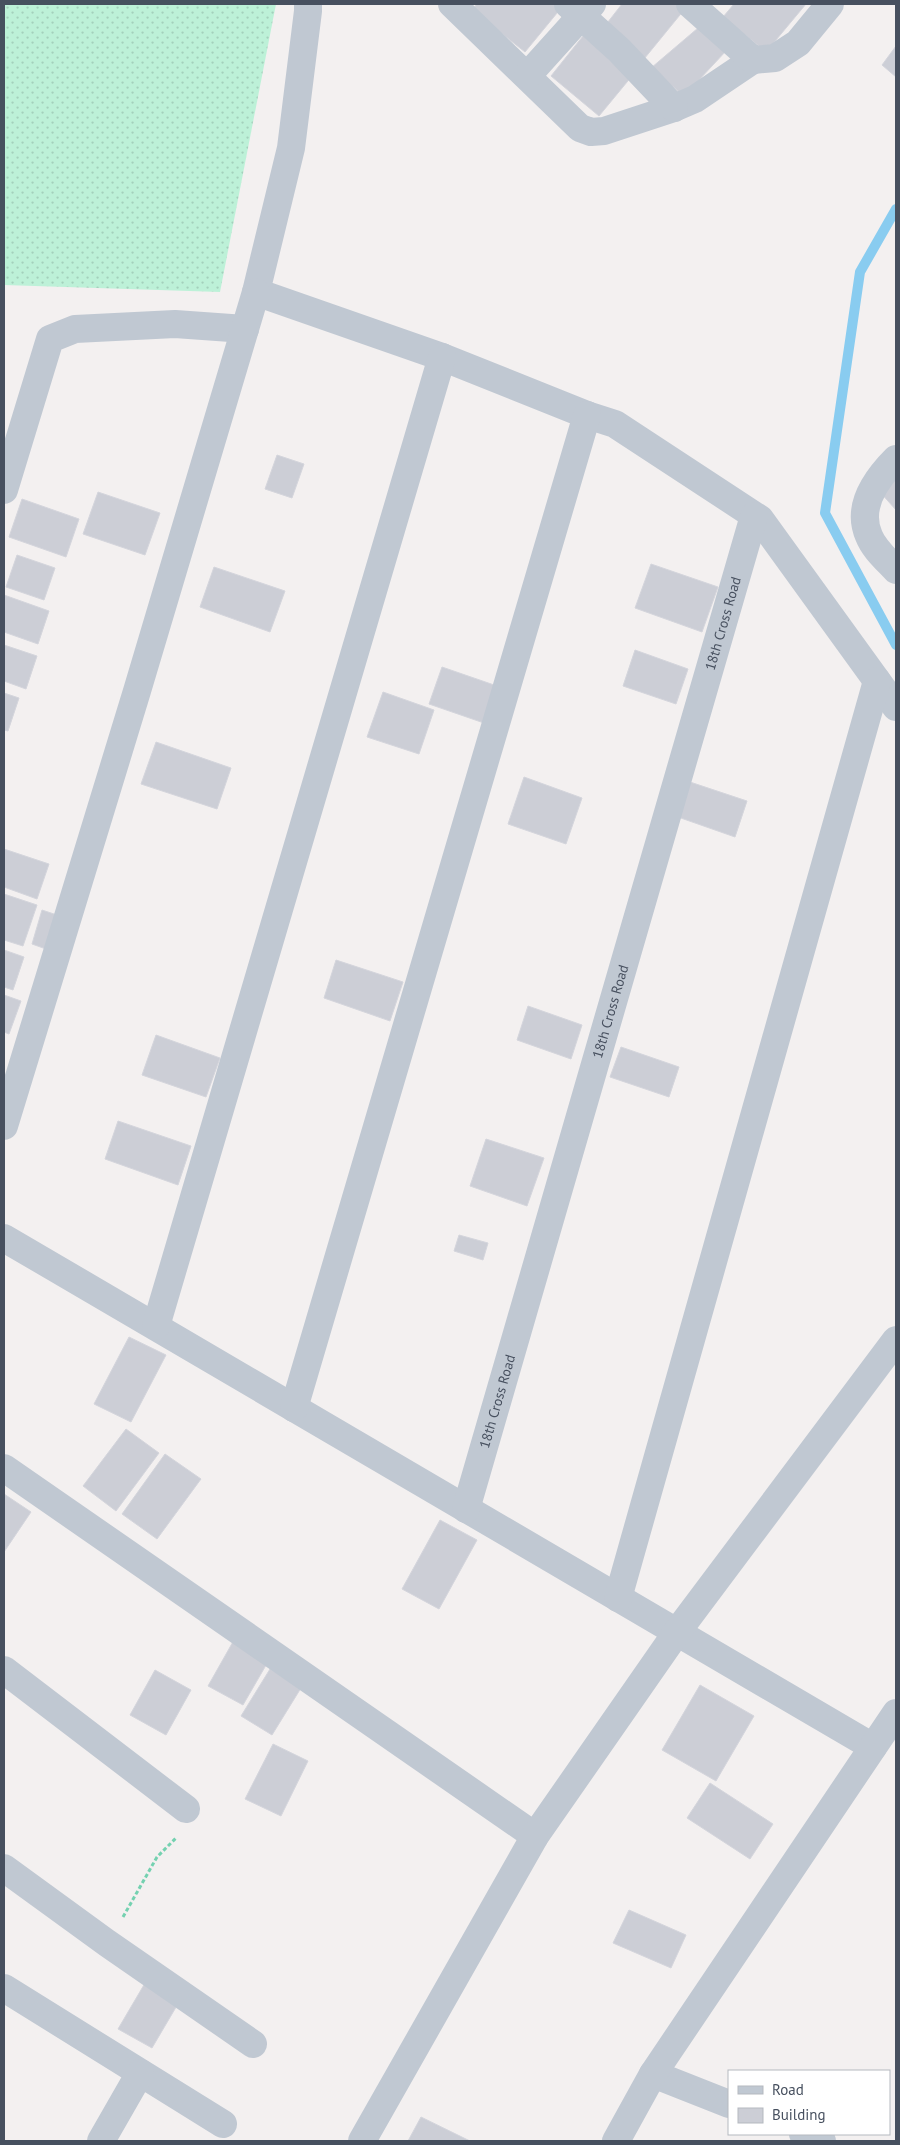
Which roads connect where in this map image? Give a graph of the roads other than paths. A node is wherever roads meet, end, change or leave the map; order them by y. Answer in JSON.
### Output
{"nodes":[{"id":1,"x":308,"y":4,"type":"edge"},
{"id":2,"x":690,"y":4,"type":"edge"},
{"id":3,"x":830,"y":4,"type":"edge"},
{"id":4,"x":458,"y":6,"type":"edge"},
{"id":5,"x":581,"y":8,"type":"edge"},
{"id":6,"x":753,"y":60,"type":"junction"},
{"id":7,"x":528,"y":76,"type":"junction"},
{"id":8,"x":674,"y":108,"type":"junction"},
{"id":9,"x":256,"y":292,"type":"junction"},
{"id":10,"x":245,"y":329,"type":"junction"},
{"id":11,"x":442,"y":357,"type":"junction"},
{"id":12,"x":587,"y":415,"type":"junction"},
{"id":13,"x":896,"y":459,"type":"edge"},
{"id":14,"x":4,"y":490,"type":"edge"},
{"id":15,"x":754,"y":516,"type":"junction"},
{"id":16,"x":896,"y":570,"type":"edge"},
{"id":17,"x":877,"y":681,"type":"junction"},
{"id":18,"x":896,"y":707,"type":"edge"},
{"id":19,"x":4,"y":1126,"type":"edge"},
{"id":20,"x":4,"y":1238,"type":"edge"},
{"id":21,"x":156,"y":1326,"type":"junction"},
{"id":22,"x":896,"y":1340,"type":"edge"},
{"id":23,"x":294,"y":1408,"type":"junction"},
{"id":24,"x":4,"y":1468,"type":"edge"},
{"id":25,"x":466,"y":1508,"type":"junction"},
{"id":26,"x":618,"y":1598,"type":"junction"},
{"id":27,"x":677,"y":1632,"type":"junction"},
{"id":28,"x":4,"y":1670,"type":"edge"},
{"id":29,"x":896,"y":1713,"type":"edge"},
{"id":30,"x":873,"y":1747,"type":"junction"},
{"id":31,"x":186,"y":1809,"type":"road end"},
{"id":32,"x":535,"y":1836,"type":"junction"},
{"id":33,"x":4,"y":1868,"type":"edge"},
{"id":34,"x":4,"y":1988,"type":"edge"},
{"id":35,"x":254,"y":2044,"type":"dead end"},
{"id":36,"x":140,"y":2072,"type":"junction"},
{"id":37,"x":653,"y":2074,"type":"junction"},
{"id":38,"x":728,"y":2104,"type":"edge"},
{"id":39,"x":223,"y":2124,"type":"dead end"},
{"id":40,"x":101,"y":2141,"type":"edge"},
{"id":41,"x":362,"y":2141,"type":"edge"},
{"id":42,"x":616,"y":2141,"type":"edge"}],
"edges":[{"from":1,"to":9,"type":"street"},
{"from":2,"to":6,"type":"street"},
{"from":3,"to":6,"type":"street"},
{"from":4,"to":7,"type":"street"},
{"from":5,"to":7,"type":"street"},
{"from":5,"to":8,"type":"street"},
{"from":6,"to":8,"type":"street"},
{"from":7,"to":8,"type":"street"},
{"from":9,"to":10,"type":"street"},
{"from":9,"to":11,"type":"street"},
{"from":10,"to":14,"type":"street"},
{"from":10,"to":19,"type":"street"},
{"from":11,"to":12,"type":"street"},
{"from":11,"to":21,"type":"street"},
{"from":12,"to":15,"type":"street"},
{"from":12,"to":23,"type":"street"},
{"from":13,"to":16,"type":"street"},
{"from":15,"to":17,"type":"street"},
{"from":15,"to":25,"type":"street","name":"18th Cross Road"},
{"from":17,"to":18,"type":"street"},
{"from":17,"to":26,"type":"street"},
{"from":20,"to":21,"type":"street"},
{"from":21,"to":23,"type":"street"},
{"from":22,"to":27,"type":"street"},
{"from":23,"to":25,"type":"street"},
{"from":24,"to":32,"type":"street"},
{"from":25,"to":26,"type":"street"},
{"from":26,"to":27,"type":"street"},
{"from":27,"to":30,"type":"street"},
{"from":27,"to":32,"type":"street"},
{"from":28,"to":31,"type":"street"},
{"from":29,"to":30,"type":"street"},
{"from":30,"to":37,"type":"street"},
{"from":32,"to":41,"type":"street"},
{"from":33,"to":35,"type":"street"},
{"from":34,"to":36,"type":"street"},
{"from":36,"to":39,"type":"street"},
{"from":36,"to":40,"type":"street"},
{"from":37,"to":38,"type":"street"},
{"from":37,"to":42,"type":"street"}]}
